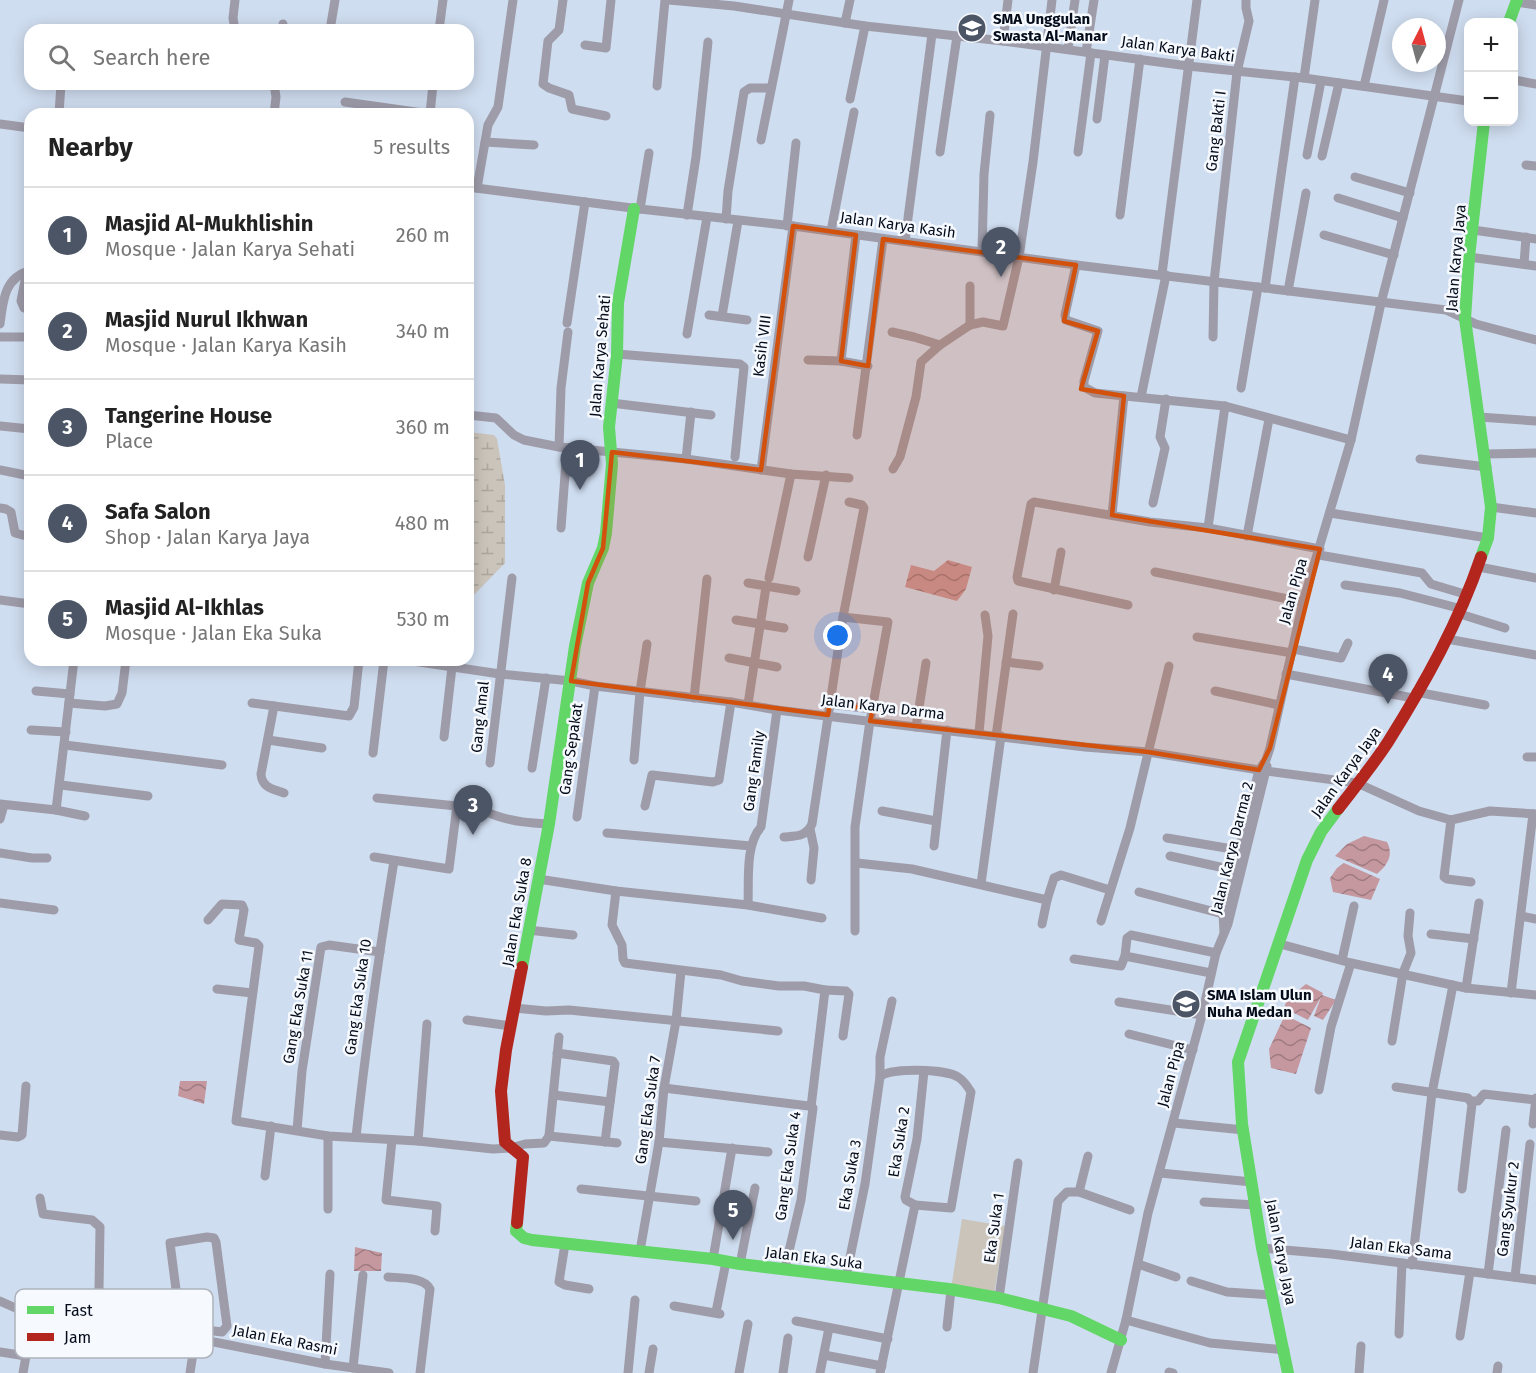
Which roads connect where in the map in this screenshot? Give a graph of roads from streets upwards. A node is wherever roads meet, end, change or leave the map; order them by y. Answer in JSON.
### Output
{"nodes":[{"id":1,"x":235,"y":0,"type":"edge"},
{"id":2,"x":335,"y":0,"type":"edge"},
{"id":3,"x":443,"y":0,"type":"edge"},
{"id":4,"x":513,"y":0,"type":"edge"},
{"id":5,"x":563,"y":0,"type":"edge"},
{"id":6,"x":611,"y":0,"type":"edge"},
{"id":7,"x":667,"y":0,"type":"edge"},
{"id":8,"x":789,"y":0,"type":"edge"},
{"id":9,"x":850,"y":0,"type":"edge"},
{"id":10,"x":1008,"y":0,"type":"edge"},
{"id":11,"x":1052,"y":0,"type":"edge"},
{"id":12,"x":1074,"y":0,"type":"edge"},
{"id":13,"x":1094,"y":0,"type":"edge"},
{"id":14,"x":1197,"y":0,"type":"edge"},
{"id":15,"x":1246,"y":0,"type":"edge"},
{"id":16,"x":1315,"y":0,"type":"edge"},
{"id":17,"x":1384,"y":0,"type":"edge"},
{"id":18,"x":1459,"y":0,"type":"edge"},
{"id":19,"x":694,"y":1,"type":"edge"},
{"id":20,"x":1516,"y":1,"type":"edge"},
{"id":21,"x":735,"y":3,"type":"edge"},
{"id":22,"x":756,"y":4,"type":"edge"},
{"id":23,"x":1536,"y":5,"type":"edge"},
{"id":24,"x":787,"y":13,"type":"junction"},
{"id":25,"x":1510,"y":18,"type":"edge"},
{"id":26,"x":845,"y":23,"type":"junction"},
{"id":27,"x":234,"y":24,"type":"edge"},
{"id":28,"x":331,"y":24,"type":"edge"},
{"id":29,"x":440,"y":24,"type":"edge"},
{"id":30,"x":865,"y":26,"type":"junction"},
{"id":31,"x":932,"y":34,"type":"junction"},
{"id":32,"x":957,"y":36,"type":"junction"},
{"id":33,"x":1003,"y":41,"type":"junction"},
{"id":34,"x":708,"y":42,"type":"dead end"},
{"id":35,"x":585,"y":45,"type":"dead end"},
{"id":36,"x":1045,"y":46,"type":"junction"},
{"id":37,"x":1068,"y":49,"type":"junction"},
{"id":38,"x":1089,"y":52,"type":"junction"},
{"id":39,"x":1105,"y":55,"type":"junction"},
{"id":40,"x":1140,"y":59,"type":"junction"},
{"id":41,"x":1188,"y":66,"type":"junction"},
{"id":42,"x":1237,"y":72,"type":"junction"},
{"id":43,"x":1300,"y":77,"type":"junction"},
{"id":44,"x":1321,"y":81,"type":"junction"},
{"id":45,"x":1518,"y":81,"type":"edge"},
{"id":46,"x":1339,"y":83,"type":"junction"},
{"id":47,"x":1536,"y":84,"type":"edge"},
{"id":48,"x":657,"y":86,"type":"dead end"},
{"id":49,"x":1364,"y":86,"type":"junction"},
{"id":50,"x":771,"y":88,"type":"junction"},
{"id":51,"x":61,"y":90,"type":"edge"},
{"id":52,"x":275,"y":90,"type":"edge"},
{"id":53,"x":433,"y":90,"type":"edge"},
{"id":54,"x":1434,"y":95,"type":"junction"},
{"id":55,"x":850,"y":99,"type":"dead end"},
{"id":56,"x":1464,"y":100,"type":"edge"},
{"id":57,"x":345,"y":102,"type":"dead end"},
{"id":58,"x":59,"y":108,"type":"edge"},
{"id":59,"x":275,"y":108,"type":"edge"},
{"id":60,"x":388,"y":108,"type":"edge"},
{"id":61,"x":431,"y":108,"type":"edge"},
{"id":62,"x":854,"y":112,"type":"dead end"},
{"id":63,"x":990,"y":115,"type":"dead end"},
{"id":64,"x":606,"y":116,"type":"dead end"},
{"id":65,"x":1097,"y":119,"type":"dead end"},
{"id":66,"x":0,"y":124,"type":"edge"},
{"id":67,"x":1484,"y":126,"type":"edge"},
{"id":68,"x":24,"y":127,"type":"edge"},
{"id":69,"x":761,"y":140,"type":"dead end"},
{"id":70,"x":485,"y":142,"type":"junction"},
{"id":71,"x":796,"y":143,"type":"dead end"},
{"id":72,"x":534,"y":145,"type":"dead end"},
{"id":73,"x":939,"y":152,"type":"dead end"},
{"id":74,"x":1078,"y":152,"type":"dead end"},
{"id":75,"x":649,"y":153,"type":"dead end"},
{"id":76,"x":1307,"y":155,"type":"dead end"},
{"id":77,"x":1322,"y":156,"type":"dead end"},
{"id":78,"x":1355,"y":177,"type":"dead end"},
{"id":79,"x":474,"y":180,"type":"edge"},
{"id":80,"x":474,"y":187,"type":"edge"},
{"id":81,"x":1306,"y":193,"type":"dead end"},
{"id":82,"x":1410,"y":193,"type":"junction"},
{"id":83,"x":1338,"y":198,"type":"dead end"},
{"id":84,"x":585,"y":202,"type":"junction"},
{"id":85,"x":637,"y":209,"type":"junction"},
{"id":86,"x":687,"y":215,"type":"junction"},
{"id":87,"x":1120,"y":215,"type":"dead end"},
{"id":88,"x":707,"y":217,"type":"junction"},
{"id":89,"x":1403,"y":218,"type":"junction"},
{"id":90,"x":726,"y":219,"type":"junction"},
{"id":91,"x":738,"y":220,"type":"junction"},
{"id":92,"x":790,"y":226,"type":"junction"},
{"id":93,"x":1473,"y":230,"type":"junction"},
{"id":94,"x":831,"y":231,"type":"junction"},
{"id":95,"x":856,"y":235,"type":"junction"},
{"id":96,"x":1324,"y":235,"type":"dead end"},
{"id":97,"x":1526,"y":237,"type":"junction"},
{"id":98,"x":883,"y":238,"type":"junction"},
{"id":99,"x":1536,"y":238,"type":"edge"},
{"id":100,"x":905,"y":241,"type":"junction"},
{"id":101,"x":982,"y":251,"type":"junction"},
{"id":102,"x":1394,"y":255,"type":"junction"},
{"id":103,"x":1019,"y":257,"type":"junction"},
{"id":104,"x":1469,"y":257,"type":"junction"},
{"id":105,"x":1524,"y":264,"type":"junction"},
{"id":106,"x":1076,"y":265,"type":"junction"},
{"id":107,"x":1536,"y":266,"type":"edge"},
{"id":108,"x":24,"y":273,"type":"edge"},
{"id":109,"x":1164,"y":275,"type":"junction"},
{"id":110,"x":1214,"y":282,"type":"junction"},
{"id":111,"x":970,"y":286,"type":"dead end"},
{"id":112,"x":1262,"y":287,"type":"junction"},
{"id":113,"x":24,"y":290,"type":"edge"},
{"id":114,"x":1288,"y":291,"type":"junction"},
{"id":115,"x":1382,"y":303,"type":"junction"},
{"id":116,"x":24,"y":308,"type":"edge"},
{"id":117,"x":708,"y":315,"type":"dead end"},
{"id":118,"x":722,"y":316,"type":"junction"},
{"id":119,"x":747,"y":320,"type":"dead end"},
{"id":120,"x":1465,"y":320,"type":"junction"},
{"id":121,"x":0,"y":324,"type":"edge"},
{"id":122,"x":970,"y":325,"type":"junction"},
{"id":123,"x":892,"y":332,"type":"dead end"},
{"id":124,"x":687,"y":334,"type":"dead end"},
{"id":125,"x":0,"y":337,"type":"edge"},
{"id":126,"x":24,"y":338,"type":"edge"},
{"id":127,"x":1213,"y":338,"type":"dead end"},
{"id":128,"x":1536,"y":340,"type":"edge"},
{"id":129,"x":940,"y":345,"type":"junction"},
{"id":130,"x":617,"y":354,"type":"junction"},
{"id":131,"x":808,"y":360,"type":"dead end"},
{"id":132,"x":841,"y":361,"type":"junction"},
{"id":133,"x":868,"y":366,"type":"junction"},
{"id":134,"x":0,"y":379,"type":"edge"},
{"id":135,"x":24,"y":380,"type":"edge"},
{"id":136,"x":1242,"y":388,"type":"dead end"},
{"id":137,"x":1124,"y":396,"type":"junction"},
{"id":138,"x":1142,"y":397,"type":"junction"},
{"id":139,"x":1166,"y":399,"type":"junction"},
{"id":140,"x":611,"y":403,"type":"junction"},
{"id":141,"x":1225,"y":406,"type":"junction"},
{"id":142,"x":691,"y":411,"type":"junction"},
{"id":143,"x":711,"y":415,"type":"dead end"},
{"id":144,"x":474,"y":416,"type":"edge"},
{"id":145,"x":1479,"y":417,"type":"junction"},
{"id":146,"x":1269,"y":419,"type":"junction"},
{"id":147,"x":1536,"y":421,"type":"edge"},
{"id":148,"x":0,"y":426,"type":"edge"},
{"id":149,"x":24,"y":428,"type":"edge"},
{"id":150,"x":857,"y":435,"type":"dead end"},
{"id":151,"x":1351,"y":440,"type":"junction"},
{"id":152,"x":563,"y":447,"type":"junction"},
{"id":153,"x":612,"y":452,"type":"junction"},
{"id":154,"x":1536,"y":453,"type":"edge"},
{"id":155,"x":735,"y":457,"type":"dead end"},
{"id":156,"x":686,"y":459,"type":"junction"},
{"id":157,"x":1420,"y":459,"type":"dead end"},
{"id":158,"x":1486,"y":460,"type":"junction"},
{"id":159,"x":893,"y":469,"type":"dead end"},
{"id":160,"x":0,"y":470,"type":"edge"},
{"id":161,"x":761,"y":470,"type":"junction"},
{"id":162,"x":791,"y":474,"type":"junction"},
{"id":163,"x":24,"y":475,"type":"edge"},
{"id":164,"x":826,"y":476,"type":"junction"},
{"id":165,"x":849,"y":478,"type":"dead end"},
{"id":166,"x":849,"y":502,"type":"dead end"},
{"id":167,"x":1153,"y":503,"type":"dead end"},
{"id":168,"x":1491,"y":507,"type":"junction"},
{"id":169,"x":0,"y":508,"type":"edge"},
{"id":170,"x":1330,"y":513,"type":"junction"},
{"id":171,"x":1536,"y":513,"type":"edge"},
{"id":172,"x":1112,"y":515,"type":"junction"},
{"id":173,"x":561,"y":528,"type":"dead end"},
{"id":174,"x":1208,"y":528,"type":"junction"},
{"id":175,"x":24,"y":535,"type":"edge"},
{"id":176,"x":1246,"y":536,"type":"junction"},
{"id":177,"x":1488,"y":538,"type":"junction"},
{"id":178,"x":1061,"y":552,"type":"dead end"},
{"id":179,"x":1319,"y":552,"type":"junction"},
{"id":180,"x":808,"y":557,"type":"dead end"},
{"id":181,"x":1479,"y":567,"type":"junction"},
{"id":182,"x":1155,"y":572,"type":"dead end"},
{"id":183,"x":512,"y":578,"type":"dead end"},
{"id":184,"x":1536,"y":578,"type":"edge"},
{"id":185,"x":707,"y":579,"type":"dead end"},
{"id":186,"x":767,"y":582,"type":"junction"},
{"id":187,"x":748,"y":583,"type":"dead end"},
{"id":188,"x":1345,"y":585,"type":"dead end"},
{"id":189,"x":1054,"y":590,"type":"junction"},
{"id":190,"x":796,"y":591,"type":"dead end"},
{"id":191,"x":1468,"y":595,"type":"junction"},
{"id":192,"x":0,"y":600,"type":"edge"},
{"id":193,"x":1303,"y":602,"type":"junction"},
{"id":194,"x":24,"y":603,"type":"edge"},
{"id":195,"x":1128,"y":605,"type":"dead end"},
{"id":196,"x":1461,"y":612,"type":"junction"},
{"id":197,"x":1013,"y":614,"type":"dead end"},
{"id":198,"x":985,"y":615,"type":"dead end"},
{"id":199,"x":843,"y":617,"type":"junction"},
{"id":200,"x":736,"y":620,"type":"dead end"},
{"id":201,"x":760,"y":624,"type":"junction"},
{"id":202,"x":784,"y":628,"type":"dead end"},
{"id":203,"x":1505,"y":628,"type":"dead end"},
{"id":204,"x":1197,"y":637,"type":"dead end"},
{"id":205,"x":1447,"y":639,"type":"junction"},
{"id":206,"x":1348,"y":643,"type":"dead end"},
{"id":207,"x":647,"y":644,"type":"dead end"},
{"id":208,"x":1292,"y":651,"type":"junction"},
{"id":209,"x":1536,"y":655,"type":"edge"},
{"id":210,"x":729,"y":658,"type":"dead end"},
{"id":211,"x":1006,"y":662,"type":"junction"},
{"id":212,"x":753,"y":663,"type":"junction"},
{"id":213,"x":926,"y":663,"type":"dead end"},
{"id":214,"x":73,"y":666,"type":"edge"},
{"id":215,"x":125,"y":666,"type":"edge"},
{"id":216,"x":358,"y":666,"type":"edge"},
{"id":217,"x":383,"y":666,"type":"edge"},
{"id":218,"x":445,"y":666,"type":"edge"},
{"id":219,"x":1039,"y":666,"type":"dead end"},
{"id":220,"x":1169,"y":666,"type":"dead end"},
{"id":221,"x":452,"y":667,"type":"junction"},
{"id":222,"x":777,"y":667,"type":"dead end"},
{"id":223,"x":500,"y":674,"type":"junction"},
{"id":224,"x":1286,"y":674,"type":"junction"},
{"id":225,"x":546,"y":678,"type":"junction"},
{"id":226,"x":571,"y":681,"type":"junction"},
{"id":227,"x":595,"y":686,"type":"junction"},
{"id":228,"x":36,"y":691,"type":"dead end"},
{"id":229,"x":1215,"y":691,"type":"dead end"},
{"id":230,"x":640,"y":692,"type":"junction"},
{"id":231,"x":1415,"y":695,"type":"junction"},
{"id":232,"x":69,"y":698,"type":"junction"},
{"id":233,"x":694,"y":698,"type":"junction"},
{"id":234,"x":252,"y":702,"type":"dead end"},
{"id":235,"x":731,"y":702,"type":"junction"},
{"id":236,"x":748,"y":704,"type":"junction"},
{"id":237,"x":830,"y":704,"type":"junction"},
{"id":238,"x":1279,"y":705,"type":"junction"},
{"id":239,"x":1485,"y":705,"type":"dead end"},
{"id":240,"x":274,"y":706,"type":"junction"},
{"id":241,"x":872,"y":709,"type":"junction"},
{"id":242,"x":777,"y":710,"type":"junction"},
{"id":243,"x":828,"y":715,"type":"junction"},
{"id":244,"x":870,"y":720,"type":"junction"},
{"id":245,"x":916,"y":727,"type":"junction"},
{"id":246,"x":31,"y":730,"type":"dead end"},
{"id":247,"x":947,"y":730,"type":"junction"},
{"id":248,"x":66,"y":732,"type":"junction"},
{"id":249,"x":978,"y":733,"type":"junction"},
{"id":250,"x":999,"y":736,"type":"junction"},
{"id":251,"x":444,"y":737,"type":"dead end"},
{"id":252,"x":268,"y":740,"type":"junction"},
{"id":253,"x":65,"y":745,"type":"junction"},
{"id":254,"x":322,"y":747,"type":"dead end"},
{"id":255,"x":1148,"y":752,"type":"junction"},
{"id":256,"x":374,"y":753,"type":"dead end"},
{"id":257,"x":634,"y":760,"type":"dead end"},
{"id":258,"x":490,"y":763,"type":"dead end"},
{"id":259,"x":222,"y":765,"type":"dead end"},
{"id":260,"x":532,"y":768,"type":"dead end"},
{"id":261,"x":1263,"y":771,"type":"junction"},
{"id":262,"x":1357,"y":783,"type":"junction"},
{"id":263,"x":61,"y":785,"type":"junction"},
{"id":264,"x":284,"y":793,"type":"dead end"},
{"id":265,"x":148,"y":796,"type":"dead end"},
{"id":266,"x":376,"y":798,"type":"dead end"},
{"id":267,"x":2,"y":805,"type":"edge"},
{"id":268,"x":457,"y":806,"type":"junction"},
{"id":269,"x":645,"y":806,"type":"dead end"},
{"id":270,"x":56,"y":810,"type":"junction"},
{"id":271,"x":882,"y":812,"type":"dead end"},
{"id":272,"x":1534,"y":814,"type":"edge"},
{"id":273,"x":85,"y":816,"type":"dead end"},
{"id":274,"x":577,"y":817,"type":"dead end"},
{"id":275,"x":0,"y":819,"type":"edge"},
{"id":276,"x":1251,"y":819,"type":"joint"},
{"id":277,"x":1451,"y":820,"type":"junction"},
{"id":278,"x":936,"y":821,"type":"junction"},
{"id":279,"x":549,"y":824,"type":"junction"},
{"id":280,"x":810,"y":829,"type":"junction"},
{"id":281,"x":608,"y":833,"type":"dead end"},
{"id":282,"x":784,"y":837,"type":"dead end"},
{"id":283,"x":1167,"y":838,"type":"dead end"},
{"id":284,"x":751,"y":846,"type":"junction"},
{"id":285,"x":934,"y":846,"type":"dead end"},
{"id":286,"x":1242,"y":851,"type":"junction"},
{"id":287,"x":0,"y":853,"type":"edge"},
{"id":288,"x":1170,"y":856,"type":"dead end"},
{"id":289,"x":374,"y":857,"type":"dead end"},
{"id":290,"x":47,"y":858,"type":"dead end"},
{"id":291,"x":394,"y":861,"type":"junction"},
{"id":292,"x":857,"y":863,"type":"junction"},
{"id":293,"x":1237,"y":871,"type":"junction"},
{"id":294,"x":538,"y":879,"type":"junction"},
{"id":295,"x":811,"y":880,"type":"dead end"},
{"id":296,"x":1472,"y":882,"type":"dead end"},
{"id":297,"x":981,"y":884,"type":"junction"},
{"id":298,"x":1110,"y":890,"type":"junction"},
{"id":299,"x":616,"y":891,"type":"junction"},
{"id":300,"x":1139,"y":892,"type":"dead end"},
{"id":301,"x":1047,"y":900,"type":"junction"},
{"id":302,"x":0,"y":903,"type":"edge"},
{"id":303,"x":1479,"y":903,"type":"dead end"},
{"id":304,"x":748,"y":905,"type":"junction"},
{"id":305,"x":1354,"y":906,"type":"dead end"},
{"id":306,"x":54,"y":910,"type":"dead end"},
{"id":307,"x":1410,"y":913,"type":"dead end"},
{"id":308,"x":1223,"y":914,"type":"junction"},
{"id":309,"x":1521,"y":916,"type":"junction"},
{"id":310,"x":822,"y":918,"type":"dead end"},
{"id":311,"x":1536,"y":919,"type":"edge"},
{"id":312,"x":208,"y":920,"type":"dead end"},
{"id":313,"x":1101,"y":921,"type":"dead end"},
{"id":314,"x":1042,"y":924,"type":"dead end"},
{"id":315,"x":528,"y":930,"type":"junction"},
{"id":316,"x":855,"y":931,"type":"dead end"},
{"id":317,"x":1224,"y":932,"type":"junction"},
{"id":318,"x":573,"y":934,"type":"dead end"},
{"id":319,"x":1431,"y":934,"type":"dead end"},
{"id":320,"x":1474,"y":939,"type":"junction"},
{"id":321,"x":1280,"y":944,"type":"junction"},
{"id":322,"x":380,"y":952,"type":"junction"},
{"id":323,"x":1216,"y":953,"type":"junction"},
{"id":324,"x":1125,"y":956,"type":"junction"},
{"id":325,"x":1074,"y":958,"type":"dead end"},
{"id":326,"x":1347,"y":961,"type":"junction"},
{"id":327,"x":681,"y":971,"type":"junction"},
{"id":328,"x":1211,"y":973,"type":"junction"},
{"id":329,"x":1403,"y":973,"type":"junction"},
{"id":330,"x":1453,"y":985,"type":"junction"},
{"id":331,"x":217,"y":988,"type":"dead end"},
{"id":332,"x":1467,"y":988,"type":"junction"},
{"id":333,"x":825,"y":990,"type":"junction"},
{"id":334,"x":252,"y":993,"type":"junction"},
{"id":335,"x":1511,"y":993,"type":"junction"},
{"id":336,"x":1536,"y":995,"type":"edge"},
{"id":337,"x":892,"y":1001,"type":"dead end"},
{"id":338,"x":1119,"y":1002,"type":"dead end"},
{"id":339,"x":514,"y":1008,"type":"junction"},
{"id":340,"x":1202,"y":1015,"type":"junction"},
{"id":341,"x":467,"y":1020,"type":"dead end"},
{"id":342,"x":676,"y":1021,"type":"junction"},
{"id":343,"x":427,"y":1024,"type":"dead end"},
{"id":344,"x":511,"y":1026,"type":"junction"},
{"id":345,"x":778,"y":1031,"type":"dead end"},
{"id":346,"x":1129,"y":1034,"type":"dead end"},
{"id":347,"x":843,"y":1036,"type":"dead end"},
{"id":348,"x":559,"y":1037,"type":"dead end"},
{"id":349,"x":1392,"y":1041,"type":"dead end"},
{"id":350,"x":1193,"y":1050,"type":"junction"},
{"id":351,"x":557,"y":1053,"type":"junction"},
{"id":352,"x":924,"y":1071,"type":"junction"},
{"id":353,"x":880,"y":1077,"type":"junction"},
{"id":354,"x":26,"y":1086,"type":"dead end"},
{"id":355,"x":1396,"y":1087,"type":"dead end"},
{"id":356,"x":664,"y":1089,"type":"junction"},
{"id":357,"x":1319,"y":1090,"type":"dead end"},
{"id":358,"x":1432,"y":1093,"type":"junction"},
{"id":359,"x":554,"y":1095,"type":"junction"},
{"id":360,"x":1536,"y":1099,"type":"edge"},
{"id":361,"x":1471,"y":1101,"type":"junction"},
{"id":362,"x":610,"y":1102,"type":"junction"},
{"id":363,"x":810,"y":1107,"type":"junction"},
{"id":364,"x":1174,"y":1123,"type":"junction"},
{"id":365,"x":1533,"y":1124,"type":"dead end"},
{"id":366,"x":271,"y":1126,"type":"junction"},
{"id":367,"x":297,"y":1130,"type":"junction"},
{"id":368,"x":1244,"y":1130,"type":"junction"},
{"id":369,"x":1506,"y":1130,"type":"dead end"},
{"id":370,"x":0,"y":1135,"type":"edge"},
{"id":371,"x":328,"y":1136,"type":"junction"},
{"id":372,"x":549,"y":1136,"type":"junction"},
{"id":373,"x":356,"y":1137,"type":"junction"},
{"id":374,"x":392,"y":1140,"type":"junction"},
{"id":375,"x":418,"y":1141,"type":"junction"},
{"id":376,"x":606,"y":1142,"type":"junction"},
{"id":377,"x":659,"y":1142,"type":"junction"},
{"id":378,"x":617,"y":1143,"type":"dead end"},
{"id":379,"x":1530,"y":1144,"type":"dead end"},
{"id":380,"x":510,"y":1148,"type":"junction"},
{"id":381,"x":732,"y":1148,"type":"junction"},
{"id":382,"x":768,"y":1152,"type":"dead end"},
{"id":383,"x":1088,"y":1156,"type":"dead end"},
{"id":384,"x":1018,"y":1162,"type":"dead end"},
{"id":385,"x":1160,"y":1173,"type":"junction"},
{"id":386,"x":265,"y":1176,"type":"dead end"},
{"id":387,"x":1252,"y":1182,"type":"junction"},
{"id":388,"x":755,"y":1188,"type":"dead end"},
{"id":389,"x":1462,"y":1189,"type":"dead end"},
{"id":390,"x":582,"y":1190,"type":"dead end"},
{"id":391,"x":1079,"y":1192,"type":"junction"},
{"id":392,"x":650,"y":1195,"type":"junction"},
{"id":393,"x":40,"y":1197,"type":"dead end"},
{"id":394,"x":696,"y":1202,"type":"dead end"},
{"id":395,"x":1204,"y":1202,"type":"dead end"},
{"id":396,"x":915,"y":1205,"type":"junction"},
{"id":397,"x":1256,"y":1205,"type":"junction"},
{"id":398,"x":328,"y":1209,"type":"dead end"},
{"id":399,"x":1130,"y":1210,"type":"dead end"},
{"id":400,"x":435,"y":1232,"type":"dead end"},
{"id":401,"x":565,"y":1245,"type":"junction"},
{"id":402,"x":1262,"y":1248,"type":"junction"},
{"id":403,"x":640,"y":1251,"type":"junction"},
{"id":404,"x":713,"y":1259,"type":"junction"},
{"id":405,"x":726,"y":1262,"type":"junction"},
{"id":406,"x":1402,"y":1263,"type":"junction"},
{"id":407,"x":740,"y":1264,"type":"junction"},
{"id":408,"x":1138,"y":1264,"type":"junction"},
{"id":409,"x":1412,"y":1265,"type":"junction"},
{"id":410,"x":785,"y":1268,"type":"junction"},
{"id":411,"x":1470,"y":1272,"type":"junction"},
{"id":412,"x":330,"y":1274,"type":"dead end"},
{"id":413,"x":1488,"y":1274,"type":"junction"},
{"id":414,"x":363,"y":1275,"type":"dead end"},
{"id":415,"x":388,"y":1277,"type":"dead end"},
{"id":416,"x":846,"y":1277,"type":"junction"},
{"id":417,"x":1176,"y":1277,"type":"dead end"},
{"id":418,"x":1515,"y":1277,"type":"junction"},
{"id":419,"x":1536,"y":1280,"type":"edge"},
{"id":420,"x":1191,"y":1281,"type":"dead end"},
{"id":421,"x":899,"y":1284,"type":"junction"},
{"id":422,"x":99,"y":1289,"type":"edge"},
{"id":423,"x":175,"y":1289,"type":"edge"},
{"id":424,"x":589,"y":1289,"type":"dead end"},
{"id":425,"x":951,"y":1290,"type":"junction"},
{"id":426,"x":1273,"y":1295,"type":"junction"},
{"id":427,"x":999,"y":1298,"type":"junction"},
{"id":428,"x":635,"y":1300,"type":"dead end"},
{"id":429,"x":0,"y":1301,"type":"edge"},
{"id":430,"x":674,"y":1306,"type":"dead end"},
{"id":431,"x":15,"y":1308,"type":"edge"},
{"id":432,"x":1041,"y":1309,"type":"junction"},
{"id":433,"x":1126,"y":1320,"type":"junction"},
{"id":434,"x":796,"y":1321,"type":"dead end"},
{"id":435,"x":748,"y":1324,"type":"dead end"},
{"id":436,"x":947,"y":1326,"type":"dead end"},
{"id":437,"x":829,"y":1328,"type":"junction"},
{"id":438,"x":213,"y":1332,"type":"edge"},
{"id":439,"x":1399,"y":1334,"type":"dead end"},
{"id":440,"x":1460,"y":1336,"type":"dead end"},
{"id":441,"x":788,"y":1338,"type":"dead end"},
{"id":442,"x":888,"y":1339,"type":"junction"},
{"id":443,"x":1121,"y":1340,"type":"junction"},
{"id":444,"x":213,"y":1343,"type":"edge"},
{"id":445,"x":1361,"y":1346,"type":"dead end"},
{"id":446,"x":653,"y":1349,"type":"dead end"},
{"id":447,"x":1285,"y":1350,"type":"junction"},
{"id":448,"x":0,"y":1352,"type":"edge"},
{"id":449,"x":15,"y":1354,"type":"edge"},
{"id":450,"x":824,"y":1354,"type":"junction"},
{"id":451,"x":26,"y":1358,"type":"edge"},
{"id":452,"x":192,"y":1358,"type":"edge"},
{"id":453,"x":325,"y":1364,"type":"junction"},
{"id":454,"x":353,"y":1368,"type":"junction"},
{"id":455,"x":881,"y":1369,"type":"edge"},
{"id":456,"x":23,"y":1373,"type":"edge"},
{"id":457,"x":190,"y":1373,"type":"edge"},
{"id":458,"x":389,"y":1373,"type":"edge"},
{"id":459,"x":420,"y":1373,"type":"edge"},
{"id":460,"x":628,"y":1373,"type":"edge"},
{"id":461,"x":649,"y":1373,"type":"edge"},
{"id":462,"x":739,"y":1373,"type":"edge"},
{"id":463,"x":783,"y":1373,"type":"edge"},
{"id":464,"x":820,"y":1373,"type":"edge"},
{"id":465,"x":1034,"y":1373,"type":"edge"},
{"id":466,"x":1111,"y":1373,"type":"edge"},
{"id":467,"x":1288,"y":1373,"type":"edge"},
{"id":468,"x":1359,"y":1373,"type":"edge"}],
"edges":[{"from":1,"to":27,"type":"street"},
{"from":2,"to":28,"type":"street"},
{"from":3,"to":29,"type":"street"},
{"from":4,"to":70,"type":"street"},
{"from":5,"to":64,"type":"street"},
{"from":6,"to":35,"type":"street"},
{"from":7,"to":19,"type":"street","name":"Jalan Karya Bakti"},
{"from":7,"to":48,"type":"street"},
{"from":8,"to":24,"type":"street"},
{"from":9,"to":26,"type":"street"},
{"from":10,"to":33,"type":"street"},
{"from":11,"to":36,"type":"street"},
{"from":12,"to":37,"type":"street"},
{"from":13,"to":38,"type":"street"},
{"from":14,"to":41,"type":"street"},
{"from":15,"to":42,"type":"street","name":"Gang Bakti I"},
{"from":16,"to":43,"type":"street"},
{"from":17,"to":49,"type":"street"},
{"from":18,"to":54,"type":"street","name":"Jalan Pipa"},
{"from":19,"to":21,"type":"street","name":"Jalan Karya Bakti"},
{"from":20,"to":23,"type":"street"},
{"from":20,"to":25,"type":"street"},
{"from":21,"to":22,"type":"street","name":"Jalan Karya Bakti"},
{"from":22,"to":24,"type":"street","name":"Jalan Karya Bakti"},
{"from":24,"to":26,"type":"street","name":"Jalan Karya Bakti"},
{"from":24,"to":50,"type":"street"},
{"from":26,"to":30,"type":"street","name":"Jalan Karya Bakti"},
{"from":30,"to":31,"type":"street","name":"Jalan Karya Bakti"},
{"from":30,"to":55,"type":"street"},
{"from":31,"to":32,"type":"street","name":"Jalan Karya Bakti"},
{"from":31,"to":100,"type":"street"},
{"from":32,"to":33,"type":"street","name":"Jalan Karya Bakti"},
{"from":32,"to":73,"type":"street"},
{"from":33,"to":36,"type":"street","name":"Jalan Karya Bakti"},
{"from":34,"to":86,"type":"street"},
{"from":36,"to":37,"type":"street","name":"Jalan Karya Bakti"},
{"from":36,"to":103,"type":"street"},
{"from":37,"to":38,"type":"street","name":"Jalan Karya Bakti"},
{"from":38,"to":39,"type":"street","name":"Jalan Karya Bakti"},
{"from":38,"to":74,"type":"street"},
{"from":39,"to":40,"type":"street","name":"Jalan Karya Bakti"},
{"from":39,"to":65,"type":"street"},
{"from":40,"to":41,"type":"street","name":"Jalan Karya Bakti"},
{"from":40,"to":87,"type":"street"},
{"from":41,"to":42,"type":"street","name":"Jalan Karya Bakti"},
{"from":41,"to":109,"type":"street"},
{"from":42,"to":43,"type":"street","name":"Jalan Karya Bakti"},
{"from":42,"to":110,"type":"street","name":"Gang Bakti I"},
{"from":43,"to":44,"type":"street","name":"Jalan Karya Bakti"},
{"from":43,"to":112,"type":"street"},
{"from":44,"to":46,"type":"street","name":"Jalan Karya Bakti"},
{"from":44,"to":76,"type":"street"},
{"from":45,"to":47,"type":"street"},
{"from":46,"to":49,"type":"street","name":"Jalan Karya Bakti"},
{"from":46,"to":77,"type":"street"},
{"from":49,"to":54,"type":"street","name":"Jalan Karya Bakti"},
{"from":50,"to":69,"type":"street"},
{"from":50,"to":90,"type":"street"},
{"from":51,"to":58,"type":"street"},
{"from":52,"to":59,"type":"street"},
{"from":53,"to":61,"type":"street"},
{"from":54,"to":56,"type":"street","name":"Jalan Karya Bakti"},
{"from":54,"to":82,"type":"street","name":"Jalan Pipa"},
{"from":57,"to":60,"type":"street"},
{"from":62,"to":94,"type":"street"},
{"from":63,"to":101,"type":"street"},
{"from":66,"to":68,"type":"street"},
{"from":67,"to":93,"type":"street","name":"Jalan Karya Jaya"},
{"from":70,"to":72,"type":"street"},
{"from":70,"to":79,"type":"street"},
{"from":71,"to":92,"type":"street","name":"Kasih VIII"},
{"from":75,"to":85,"type":"street"},
{"from":78,"to":82,"type":"street"},
{"from":80,"to":84,"type":"street","name":"Jalan Karya Kasih"},
{"from":81,"to":114,"type":"street"},
{"from":82,"to":89,"type":"street","name":"Jalan Pipa"},
{"from":83,"to":89,"type":"street"},
{"from":84,"to":85,"type":"street","name":"Jalan Karya Kasih"},
{"from":84,"to":152,"type":"street"},
{"from":85,"to":86,"type":"street","name":"Jalan Karya Kasih"},
{"from":85,"to":130,"type":"street","name":"Jalan Karya Sehati"},
{"from":86,"to":88,"type":"street","name":"Jalan Karya Kasih"},
{"from":88,"to":90,"type":"street","name":"Jalan Karya Kasih"},
{"from":88,"to":124,"type":"street"},
{"from":89,"to":102,"type":"street","name":"Jalan Pipa"},
{"from":90,"to":91,"type":"street","name":"Jalan Karya Kasih"},
{"from":91,"to":92,"type":"street","name":"Jalan Karya Kasih"},
{"from":91,"to":118,"type":"street"},
{"from":92,"to":94,"type":"street","name":"Jalan Karya Kasih"},
{"from":92,"to":161,"type":"street","name":"Kasih VIII"},
{"from":93,"to":97,"type":"street"},
{"from":93,"to":104,"type":"street","name":"Jalan Karya Jaya"},
{"from":94,"to":95,"type":"street","name":"Jalan Karya Kasih"},
{"from":95,"to":98,"type":"street","name":"Jalan Karya Kasih"},
{"from":95,"to":132,"type":"street"},
{"from":96,"to":102,"type":"street"},
{"from":97,"to":99,"type":"street"},
{"from":97,"to":105,"type":"street"},
{"from":98,"to":100,"type":"street","name":"Jalan Karya Kasih"},
{"from":98,"to":133,"type":"street"},
{"from":100,"to":101,"type":"street","name":"Jalan Karya Kasih"},
{"from":101,"to":103,"type":"street","name":"Jalan Karya Kasih"},
{"from":102,"to":115,"type":"street","name":"Jalan Pipa"},
{"from":103,"to":106,"type":"street","name":"Jalan Karya Kasih"},
{"from":103,"to":122,"type":"street"},
{"from":104,"to":105,"type":"street"},
{"from":104,"to":120,"type":"street","name":"Jalan Karya Jaya"},
{"from":105,"to":107,"type":"street"},
{"from":106,"to":109,"type":"street","name":"Jalan Karya Kasih"},
{"from":106,"to":137,"type":"street"},
{"from":108,"to":121,"type":"street"},
{"from":109,"to":110,"type":"street","name":"Jalan Karya Kasih"},
{"from":109,"to":138,"type":"street"},
{"from":110,"to":112,"type":"street","name":"Jalan Karya Kasih"},
{"from":110,"to":127,"type":"street","name":"Gang Bakti I"},
{"from":111,"to":122,"type":"street"},
{"from":112,"to":114,"type":"street","name":"Jalan Karya Kasih"},
{"from":112,"to":136,"type":"street"},
{"from":113,"to":116,"type":"street"},
{"from":114,"to":115,"type":"street","name":"Jalan Karya Kasih"},
{"from":115,"to":120,"type":"street","name":"Jalan Karya Kasih"},
{"from":115,"to":151,"type":"street","name":"Jalan Pipa"},
{"from":117,"to":118,"type":"street"},
{"from":118,"to":119,"type":"street"},
{"from":120,"to":128,"type":"street","name":"Jalan Karya Kasih"},
{"from":120,"to":145,"type":"street","name":"Jalan Karya Jaya"},
{"from":122,"to":129,"type":"street"},
{"from":123,"to":129,"type":"street"},
{"from":125,"to":126,"type":"street"},
{"from":129,"to":159,"type":"street"},
{"from":130,"to":140,"type":"street","name":"Jalan Karya Sehati"},
{"from":130,"to":155,"type":"street"},
{"from":131,"to":132,"type":"street"},
{"from":132,"to":133,"type":"street"},
{"from":133,"to":150,"type":"street"},
{"from":134,"to":135,"type":"street"},
{"from":137,"to":138,"type":"street"},
{"from":137,"to":172,"type":"street"},
{"from":138,"to":139,"type":"street"},
{"from":139,"to":141,"type":"street"},
{"from":139,"to":167,"type":"street"},
{"from":140,"to":142,"type":"street"},
{"from":140,"to":153,"type":"street","name":"Jalan Karya Sehati"},
{"from":141,"to":146,"type":"street"},
{"from":141,"to":174,"type":"street"},
{"from":142,"to":143,"type":"street"},
{"from":142,"to":156,"type":"street"},
{"from":144,"to":152,"type":"street"},
{"from":145,"to":147,"type":"street"},
{"from":145,"to":158,"type":"street","name":"Jalan Karya Jaya"},
{"from":146,"to":151,"type":"street"},
{"from":146,"to":176,"type":"street"},
{"from":148,"to":149,"type":"street"},
{"from":151,"to":170,"type":"street","name":"Jalan Pipa"},
{"from":152,"to":153,"type":"street"},
{"from":152,"to":173,"type":"street"},
{"from":153,"to":156,"type":"street"},
{"from":153,"to":226,"type":"street","name":"Jalan Karya Sehati"},
{"from":154,"to":158,"type":"street"},
{"from":156,"to":161,"type":"street"},
{"from":157,"to":158,"type":"street"},
{"from":158,"to":168,"type":"street","name":"Jalan Karya Jaya"},
{"from":160,"to":163,"type":"street"},
{"from":161,"to":162,"type":"street"},
{"from":162,"to":164,"type":"street"},
{"from":162,"to":186,"type":"street"},
{"from":164,"to":165,"type":"street"},
{"from":164,"to":180,"type":"street"},
{"from":166,"to":199,"type":"street"},
{"from":168,"to":171,"type":"street"},
{"from":168,"to":177,"type":"street","name":"Jalan Karya Jaya"},
{"from":169,"to":175,"type":"street"},
{"from":170,"to":177,"type":"street"},
{"from":170,"to":179,"type":"street","name":"Jalan Pipa"},
{"from":172,"to":174,"type":"street"},
{"from":172,"to":189,"type":"street"},
{"from":174,"to":176,"type":"street"},
{"from":176,"to":179,"type":"street"},
{"from":177,"to":181,"type":"street","name":"Jalan Karya Jaya"},
{"from":178,"to":189,"type":"street"},
{"from":179,"to":191,"type":"street"},
{"from":179,"to":193,"type":"street","name":"Jalan Pipa"},
{"from":181,"to":184,"type":"street"},
{"from":181,"to":191,"type":"street","name":"Jalan Karya Jaya"},
{"from":182,"to":193,"type":"street"},
{"from":183,"to":223,"type":"street","name":"Gang Amal"},
{"from":185,"to":233,"type":"street"},
{"from":186,"to":187,"type":"street"},
{"from":186,"to":190,"type":"street"},
{"from":186,"to":201,"type":"street"},
{"from":188,"to":196,"type":"street"},
{"from":189,"to":195,"type":"street"},
{"from":191,"to":196,"type":"street","name":"Jalan Karya Jaya"},
{"from":192,"to":194,"type":"street"},
{"from":193,"to":208,"type":"street","name":"Jalan Pipa"},
{"from":196,"to":203,"type":"street"},
{"from":196,"to":205,"type":"street","name":"Jalan Karya Jaya"},
{"from":197,"to":211,"type":"street"},
{"from":198,"to":249,"type":"street"},
{"from":199,"to":237,"type":"street"},
{"from":199,"to":241,"type":"street"},
{"from":200,"to":201,"type":"street"},
{"from":201,"to":202,"type":"street"},
{"from":201,"to":212,"type":"street"},
{"from":204,"to":208,"type":"street"},
{"from":205,"to":209,"type":"street"},
{"from":205,"to":231,"type":"street","name":"Jalan Karya Jaya"},
{"from":206,"to":208,"type":"street"},
{"from":207,"to":230,"type":"street"},
{"from":208,"to":224,"type":"street","name":"Jalan Pipa"},
{"from":210,"to":212,"type":"street"},
{"from":211,"to":219,"type":"street"},
{"from":211,"to":250,"type":"street"},
{"from":212,"to":222,"type":"street"},
{"from":212,"to":236,"type":"street"},
{"from":213,"to":245,"type":"street"},
{"from":214,"to":232,"type":"street"},
{"from":215,"to":232,"type":"street"},
{"from":216,"to":240,"type":"street"},
{"from":217,"to":256,"type":"street"},
{"from":218,"to":221,"type":"street","name":"Jalan Karya Darma"},
{"from":220,"to":255,"type":"street"},
{"from":221,"to":223,"type":"street","name":"Jalan Karya Darma"},
{"from":221,"to":251,"type":"street"},
{"from":223,"to":225,"type":"street","name":"Jalan Karya Darma"},
{"from":223,"to":258,"type":"street","name":"Gang Amal"},
{"from":224,"to":231,"type":"street"},
{"from":224,"to":238,"type":"street","name":"Jalan Pipa"},
{"from":225,"to":226,"type":"street","name":"Jalan Karya Darma"},
{"from":225,"to":260,"type":"street"},
{"from":226,"to":227,"type":"street","name":"Jalan Karya Darma"},
{"from":226,"to":279,"type":"street","name":"Jalan Eka Suka 8"},
{"from":227,"to":230,"type":"street","name":"Jalan Karya Darma"},
{"from":227,"to":274,"type":"street","name":"Gang Sepakat"},
{"from":228,"to":232,"type":"street"},
{"from":229,"to":238,"type":"street"},
{"from":230,"to":233,"type":"street","name":"Jalan Karya Darma"},
{"from":230,"to":257,"type":"street"},
{"from":231,"to":239,"type":"street"},
{"from":231,"to":262,"type":"street","name":"Jalan Karya Jaya"},
{"from":232,"to":248,"type":"street"},
{"from":233,"to":235,"type":"street","name":"Jalan Karya Darma"},
{"from":234,"to":240,"type":"street"},
{"from":235,"to":236,"type":"street","name":"Jalan Karya Darma"},
{"from":235,"to":269,"type":"street"},
{"from":236,"to":242,"type":"street","name":"Jalan Karya Darma"},
{"from":237,"to":241,"type":"street"},
{"from":237,"to":243,"type":"street"},
{"from":238,"to":261,"type":"street","name":"Jalan Pipa"},
{"from":240,"to":252,"type":"street"},
{"from":241,"to":244,"type":"street"},
{"from":242,"to":243,"type":"street","name":"Jalan Karya Darma"},
{"from":242,"to":284,"type":"street","name":"Gang Family"},
{"from":243,"to":244,"type":"street","name":"Jalan Karya Darma"},
{"from":243,"to":280,"type":"street"},
{"from":244,"to":245,"type":"street","name":"Jalan Karya Darma"},
{"from":244,"to":292,"type":"street"},
{"from":245,"to":247,"type":"street","name":"Jalan Karya Darma"},
{"from":246,"to":248,"type":"street"},
{"from":247,"to":249,"type":"street","name":"Jalan Karya Darma"},
{"from":247,"to":278,"type":"street"},
{"from":248,"to":253,"type":"street"},
{"from":249,"to":250,"type":"street","name":"Jalan Karya Darma"},
{"from":250,"to":255,"type":"street","name":"Jalan Karya Darma"},
{"from":250,"to":297,"type":"street"},
{"from":252,"to":254,"type":"street"},
{"from":252,"to":264,"type":"street"},
{"from":253,"to":259,"type":"street"},
{"from":253,"to":263,"type":"street"},
{"from":255,"to":261,"type":"street","name":"Jalan Karya Darma"},
{"from":255,"to":298,"type":"street"},
{"from":261,"to":262,"type":"street","name":"Jalan Karya Darma"},
{"from":261,"to":276,"type":"street","name":"Jalan Karya Darma 2"},
{"from":262,"to":277,"type":"street","name":"Jalan Karya Darma"},
{"from":262,"to":321,"type":"street","name":"Jalan Karya Jaya"},
{"from":263,"to":265,"type":"street"},
{"from":263,"to":270,"type":"street"},
{"from":266,"to":268,"type":"street"},
{"from":267,"to":270,"type":"street"},
{"from":267,"to":275,"type":"street"},
{"from":268,"to":279,"type":"street"},
{"from":268,"to":291,"type":"street"},
{"from":270,"to":273,"type":"street"},
{"from":271,"to":278,"type":"street"},
{"from":272,"to":277,"type":"street"},
{"from":272,"to":309,"type":"street"},
{"from":276,"to":286,"type":"street","name":"Jalan Pipa"},
{"from":277,"to":296,"type":"street"},
{"from":278,"to":285,"type":"street"},
{"from":279,"to":294,"type":"street","name":"Jalan Eka Suka 8"},
{"from":280,"to":282,"type":"street"},
{"from":280,"to":295,"type":"street"},
{"from":281,"to":284,"type":"street"},
{"from":283,"to":286,"type":"street"},
{"from":284,"to":304,"type":"street","name":"Gang Family"},
{"from":286,"to":293,"type":"street","name":"Jalan Pipa"},
{"from":287,"to":290,"type":"street"},
{"from":288,"to":293,"type":"street"},
{"from":289,"to":291,"type":"street"},
{"from":291,"to":322,"type":"street","name":"Gang Eka Suka 10"},
{"from":292,"to":297,"type":"street"},
{"from":292,"to":316,"type":"street"},
{"from":293,"to":308,"type":"street","name":"Jalan Pipa"},
{"from":293,"to":317,"type":"street","name":"Jalan Karya Darma 2"},
{"from":294,"to":299,"type":"street"},
{"from":294,"to":315,"type":"street","name":"Jalan Eka Suka 8"},
{"from":297,"to":301,"type":"street"},
{"from":298,"to":301,"type":"street"},
{"from":298,"to":313,"type":"street"},
{"from":299,"to":304,"type":"street"},
{"from":299,"to":327,"type":"street"},
{"from":300,"to":308,"type":"street"},
{"from":301,"to":314,"type":"street"},
{"from":302,"to":306,"type":"street"},
{"from":303,"to":320,"type":"street"},
{"from":304,"to":310,"type":"street"},
{"from":305,"to":326,"type":"street"},
{"from":307,"to":329,"type":"street"},
{"from":308,"to":317,"type":"street","name":"Jalan Pipa"},
{"from":309,"to":311,"type":"street"},
{"from":309,"to":335,"type":"street"},
{"from":312,"to":334,"type":"street"},
{"from":315,"to":318,"type":"street"},
{"from":315,"to":339,"type":"street","name":"Jalan Eka Suka 8"},
{"from":317,"to":323,"type":"street","name":"Jalan Pipa"},
{"from":319,"to":320,"type":"street"},
{"from":320,"to":332,"type":"street"},
{"from":321,"to":326,"type":"street"},
{"from":321,"to":368,"type":"street","name":"Jalan Karya Jaya"},
{"from":322,"to":367,"type":"street","name":"Gang Eka Suka 11"},
{"from":322,"to":373,"type":"street","name":"Gang Eka Suka 10"},
{"from":323,"to":324,"type":"street"},
{"from":323,"to":328,"type":"street","name":"Jalan Pipa"},
{"from":324,"to":325,"type":"street"},
{"from":324,"to":328,"type":"street"},
{"from":326,"to":329,"type":"street"},
{"from":326,"to":357,"type":"street"},
{"from":327,"to":333,"type":"street"},
{"from":327,"to":342,"type":"street","name":"Gang Eka Suka 7"},
{"from":328,"to":340,"type":"street","name":"Jalan Pipa"},
{"from":329,"to":330,"type":"street"},
{"from":329,"to":349,"type":"street"},
{"from":330,"to":332,"type":"street"},
{"from":330,"to":358,"type":"street"},
{"from":331,"to":334,"type":"street"},
{"from":332,"to":335,"type":"street"},
{"from":333,"to":347,"type":"street"},
{"from":333,"to":363,"type":"street"},
{"from":334,"to":366,"type":"street"},
{"from":335,"to":336,"type":"street"},
{"from":337,"to":353,"type":"street","name":"Eka Suka 3"},
{"from":338,"to":340,"type":"street"},
{"from":339,"to":342,"type":"street"},
{"from":339,"to":344,"type":"street","name":"Jalan Eka Suka 8"},
{"from":340,"to":350,"type":"street","name":"Jalan Pipa"},
{"from":341,"to":344,"type":"street"},
{"from":342,"to":345,"type":"street"},
{"from":342,"to":356,"type":"street","name":"Gang Eka Suka 7"},
{"from":343,"to":375,"type":"street"},
{"from":344,"to":380,"type":"street","name":"Jalan Eka Suka 8"},
{"from":346,"to":350,"type":"street"},
{"from":348,"to":351,"type":"street"},
{"from":350,"to":364,"type":"street","name":"Jalan Pipa"},
{"from":351,"to":359,"type":"street"},
{"from":351,"to":362,"type":"street"},
{"from":352,"to":353,"type":"street"},
{"from":352,"to":396,"type":"street","name":"Eka Suka 2"},
{"from":352,"to":396,"type":"street"},
{"from":353,"to":416,"type":"street","name":"Eka Suka 3"},
{"from":354,"to":370,"type":"street"},
{"from":355,"to":358,"type":"street"},
{"from":356,"to":363,"type":"street","name":"Gang Eka Suka 4"},
{"from":356,"to":377,"type":"street","name":"Gang Eka Suka 7"},
{"from":358,"to":361,"type":"street"},
{"from":358,"to":409,"type":"street"},
{"from":359,"to":362,"type":"street"},
{"from":359,"to":372,"type":"street"},
{"from":360,"to":361,"type":"street"},
{"from":360,"to":365,"type":"street"},
{"from":361,"to":389,"type":"street"},
{"from":362,"to":376,"type":"street"},
{"from":363,"to":410,"type":"street","name":"Gang Eka Suka 4"},
{"from":364,"to":368,"type":"street"},
{"from":364,"to":385,"type":"street","name":"Jalan Pipa"},
{"from":366,"to":367,"type":"street"},
{"from":366,"to":386,"type":"street"},
{"from":367,"to":371,"type":"street"},
{"from":368,"to":387,"type":"street","name":"Jalan Karya Jaya"},
{"from":369,"to":413,"type":"street"},
{"from":371,"to":373,"type":"street"},
{"from":371,"to":398,"type":"street"},
{"from":372,"to":376,"type":"street"},
{"from":372,"to":380,"type":"street"},
{"from":373,"to":374,"type":"street"},
{"from":374,"to":375,"type":"street"},
{"from":374,"to":400,"type":"street"},
{"from":375,"to":380,"type":"street"},
{"from":376,"to":378,"type":"street"},
{"from":377,"to":381,"type":"street"},
{"from":377,"to":392,"type":"street","name":"Gang Eka Suka 7"},
{"from":379,"to":418,"type":"street","name":"Gang Syukur 2"},
{"from":380,"to":401,"type":"street","name":"Jalan Eka Suka"},
{"from":381,"to":382,"type":"street"},
{"from":381,"to":404,"type":"street"},
{"from":383,"to":391,"type":"street"},
{"from":384,"to":427,"type":"street","name":"Eka Suka 1"},
{"from":385,"to":387,"type":"street"},
{"from":385,"to":408,"type":"street","name":"Jalan Pipa"},
{"from":387,"to":397,"type":"street","name":"Jalan Karya Jaya"},
{"from":388,"to":407,"type":"street"},
{"from":390,"to":392,"type":"street"},
{"from":391,"to":399,"type":"street"},
{"from":391,"to":432,"type":"street"},
{"from":392,"to":394,"type":"street"},
{"from":392,"to":403,"type":"street","name":"Gang Eka Suka 7"},
{"from":393,"to":422,"type":"street"},
{"from":395,"to":397,"type":"street"},
{"from":396,"to":421,"type":"street","name":"Eka Suka 2"},
{"from":397,"to":402,"type":"street","name":"Jalan Karya Jaya"},
{"from":401,"to":403,"type":"street","name":"Jalan Eka Suka"},
{"from":401,"to":424,"type":"street"},
{"from":402,"to":406,"type":"street","name":"Jalan Eka Sama"},
{"from":402,"to":426,"type":"street","name":"Jalan Karya Jaya"},
{"from":403,"to":404,"type":"street","name":"Jalan Eka Suka"},
{"from":404,"to":405,"type":"street","name":"Jalan Eka Suka"},
{"from":405,"to":407,"type":"street","name":"Jalan Eka Suka"},
{"from":405,"to":430,"type":"street"},
{"from":406,"to":409,"type":"street","name":"Jalan Eka Sama"},
{"from":406,"to":439,"type":"street"},
{"from":407,"to":410,"type":"street","name":"Jalan Eka Suka"},
{"from":408,"to":417,"type":"street"},
{"from":408,"to":433,"type":"street","name":"Jalan Pipa"},
{"from":409,"to":411,"type":"street","name":"Jalan Eka Sama"},
{"from":410,"to":416,"type":"street","name":"Jalan Eka Suka"},
{"from":411,"to":413,"type":"street","name":"Jalan Eka Sama"},
{"from":411,"to":440,"type":"street"},
{"from":412,"to":453,"type":"street"},
{"from":413,"to":418,"type":"street","name":"Jalan Eka Sama"},
{"from":414,"to":454,"type":"street"},
{"from":415,"to":459,"type":"street"},
{"from":416,"to":421,"type":"street","name":"Jalan Eka Suka"},
{"from":418,"to":419,"type":"street","name":"Jalan Eka Sama"},
{"from":420,"to":426,"type":"street"},
{"from":421,"to":425,"type":"street","name":"Jalan Eka Suka"},
{"from":421,"to":442,"type":"street","name":"Eka Suka 2"},
{"from":423,"to":438,"type":"street"},
{"from":425,"to":427,"type":"street","name":"Jalan Eka Suka"},
{"from":425,"to":436,"type":"street"},
{"from":426,"to":447,"type":"street","name":"Jalan Karya Jaya"},
{"from":427,"to":432,"type":"street","name":"Jalan Eka Suka"},
{"from":428,"to":460,"type":"street"},
{"from":429,"to":431,"type":"street","name":"Jalan Eka Rasmi"},
{"from":432,"to":443,"type":"street","name":"Jalan Eka Suka"},
{"from":432,"to":465,"type":"street"},
{"from":433,"to":443,"type":"street","name":"Jalan Pipa"},
{"from":433,"to":447,"type":"street"},
{"from":434,"to":437,"type":"street"},
{"from":435,"to":462,"type":"street"},
{"from":437,"to":442,"type":"street"},
{"from":437,"to":450,"type":"street"},
{"from":441,"to":463,"type":"street"},
{"from":442,"to":455,"type":"street","name":"Eka Suka 2"},
{"from":443,"to":466,"type":"street","name":"Jalan Pipa"},
{"from":444,"to":453,"type":"street","name":"Jalan Eka Rasmi"},
{"from":445,"to":468,"type":"street"},
{"from":446,"to":461,"type":"street"},
{"from":447,"to":467,"type":"street","name":"Jalan Karya Jaya"},
{"from":448,"to":449,"type":"street"},
{"from":450,"to":455,"type":"street"},
{"from":450,"to":464,"type":"street"},
{"from":451,"to":456,"type":"street"},
{"from":452,"to":457,"type":"street"},
{"from":453,"to":454,"type":"street","name":"Jalan Eka Rasmi"},
{"from":454,"to":458,"type":"street","name":"Jalan Eka Rasmi"}]}
